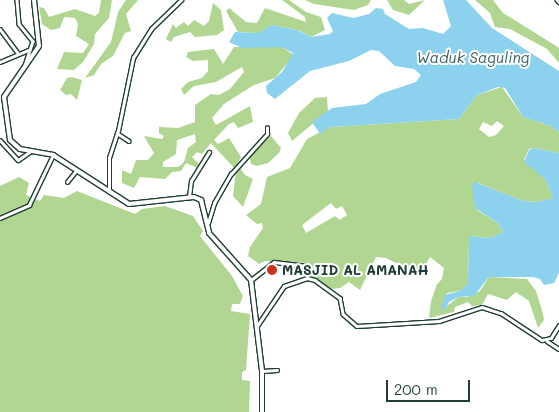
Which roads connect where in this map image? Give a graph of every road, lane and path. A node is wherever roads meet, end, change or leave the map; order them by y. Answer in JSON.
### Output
{"nodes":[{"id":1,"x":17,"y":0,"type":"edge"},
{"id":2,"x":34,"y":0,"type":"edge"},
{"id":3,"x":181,"y":0,"type":"edge"},
{"id":4,"x":0,"y":29,"type":"edge"},
{"id":5,"x":29,"y":49,"type":"junction"},
{"id":6,"x":20,"y":54,"type":"junction"},
{"id":7,"x":0,"y":62,"type":"edge"},
{"id":8,"x":25,"y":65,"type":"junction"},
{"id":9,"x":267,"y":128,"type":"dead end"},
{"id":10,"x":117,"y":133,"type":"junction"},
{"id":11,"x":0,"y":140,"type":"edge"},
{"id":12,"x":129,"y":141,"type":"dead end"},
{"id":13,"x":32,"y":150,"type":"junction"},
{"id":14,"x":209,"y":152,"type":"dead end"},
{"id":15,"x":53,"y":156,"type":"junction"},
{"id":16,"x":77,"y":170,"type":"junction"},
{"id":17,"x":67,"y":182,"type":"dead end"},
{"id":18,"x":109,"y":192,"type":"junction"},
{"id":19,"x":189,"y":197,"type":"junction"},
{"id":20,"x":0,"y":218,"type":"edge"},
{"id":21,"x":207,"y":227,"type":"junction"},
{"id":22,"x":309,"y":266,"type":"dead end"},
{"id":23,"x":251,"y":280,"type":"junction"},
{"id":24,"x":559,"y":325,"type":"edge"},
{"id":25,"x":257,"y":326,"type":"junction"},
{"id":26,"x":547,"y":341,"type":"junction"},
{"id":27,"x":559,"y":349,"type":"edge"},
{"id":28,"x":277,"y":370,"type":"dead end"},
{"id":29,"x":262,"y":371,"type":"junction"},
{"id":30,"x":262,"y":412,"type":"edge"}],
"edges":[{"from":1,"to":5,"type":"street"},
{"from":2,"to":8,"type":"main road"},
{"from":3,"to":10,"type":"street"},
{"from":4,"to":6,"type":"street"},
{"from":5,"to":6,"type":"street"},
{"from":5,"to":8,"type":"street"},
{"from":6,"to":7,"type":"street"},
{"from":8,"to":13,"type":"main road"},
{"from":9,"to":21,"type":"street"},
{"from":10,"to":12,"type":"street"},
{"from":10,"to":18,"type":"street"},
{"from":11,"to":13,"type":"street"},
{"from":13,"to":15,"type":"main road"},
{"from":14,"to":19,"type":"street"},
{"from":15,"to":16,"type":"main road"},
{"from":15,"to":20,"type":"street"},
{"from":16,"to":17,"type":"street"},
{"from":16,"to":18,"type":"main road"},
{"from":18,"to":19,"type":"main road"},
{"from":19,"to":21,"type":"main road"},
{"from":21,"to":23,"type":"main road"},
{"from":22,"to":23,"type":"street"},
{"from":23,"to":25,"type":"main road"},
{"from":24,"to":26,"type":"street"},
{"from":25,"to":26,"type":"street"},
{"from":25,"to":29,"type":"main road"},
{"from":26,"to":27,"type":"street"},
{"from":28,"to":29,"type":"street"},
{"from":29,"to":30,"type":"main road"}]}
